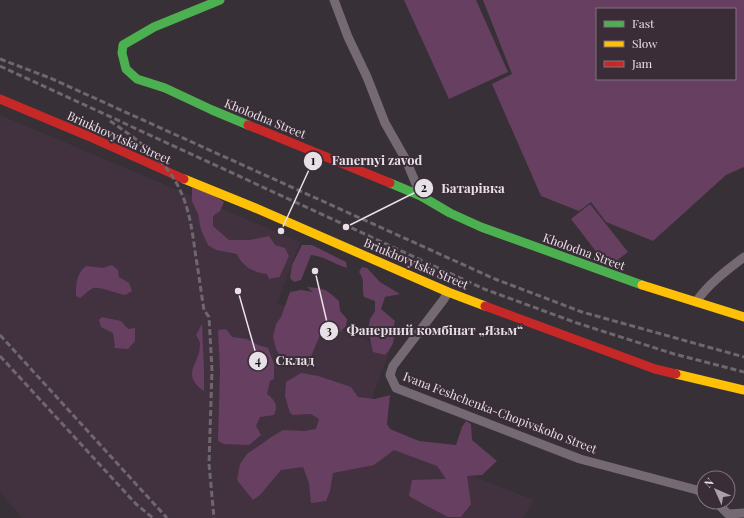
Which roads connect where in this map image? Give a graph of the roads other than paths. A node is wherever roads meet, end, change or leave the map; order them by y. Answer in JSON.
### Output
{"nodes":[{"id":1,"x":220,"y":0,"type":"edge"},
{"id":2,"x":334,"y":0,"type":"edge"},
{"id":3,"x":0,"y":99,"type":"edge"},
{"id":4,"x":421,"y":196,"type":"junction"},
{"id":5,"x":744,"y":257,"type":"edge"},
{"id":6,"x":448,"y":292,"type":"junction"},
{"id":7,"x":696,"y":302,"type":"junction"},
{"id":8,"x":744,"y":317,"type":"edge"},
{"id":9,"x":744,"y":390,"type":"edge"},
{"id":10,"x":696,"y":490,"type":"edge"},
{"id":11,"x":744,"y":512,"type":"edge"},
{"id":12,"x":727,"y":516,"type":"edge"}],
"edges":[{"from":1,"to":4,"type":"street","name":"Kholodna Street"},
{"from":2,"to":4,"type":"street"},
{"from":3,"to":6,"type":"street","name":"Briukhovytska Street"},
{"from":4,"to":7,"type":"street","name":"Kholodna Street"},
{"from":5,"to":7,"type":"street"},
{"from":6,"to":9,"type":"street","name":"Briukhovytska Street"},
{"from":6,"to":10,"type":"street","name":"Ivana Feshchenka-Chopivskoho Street"},
{"from":7,"to":8,"type":"street","name":"Kholodna Street"},
{"from":11,"to":12,"type":"street"}]}
